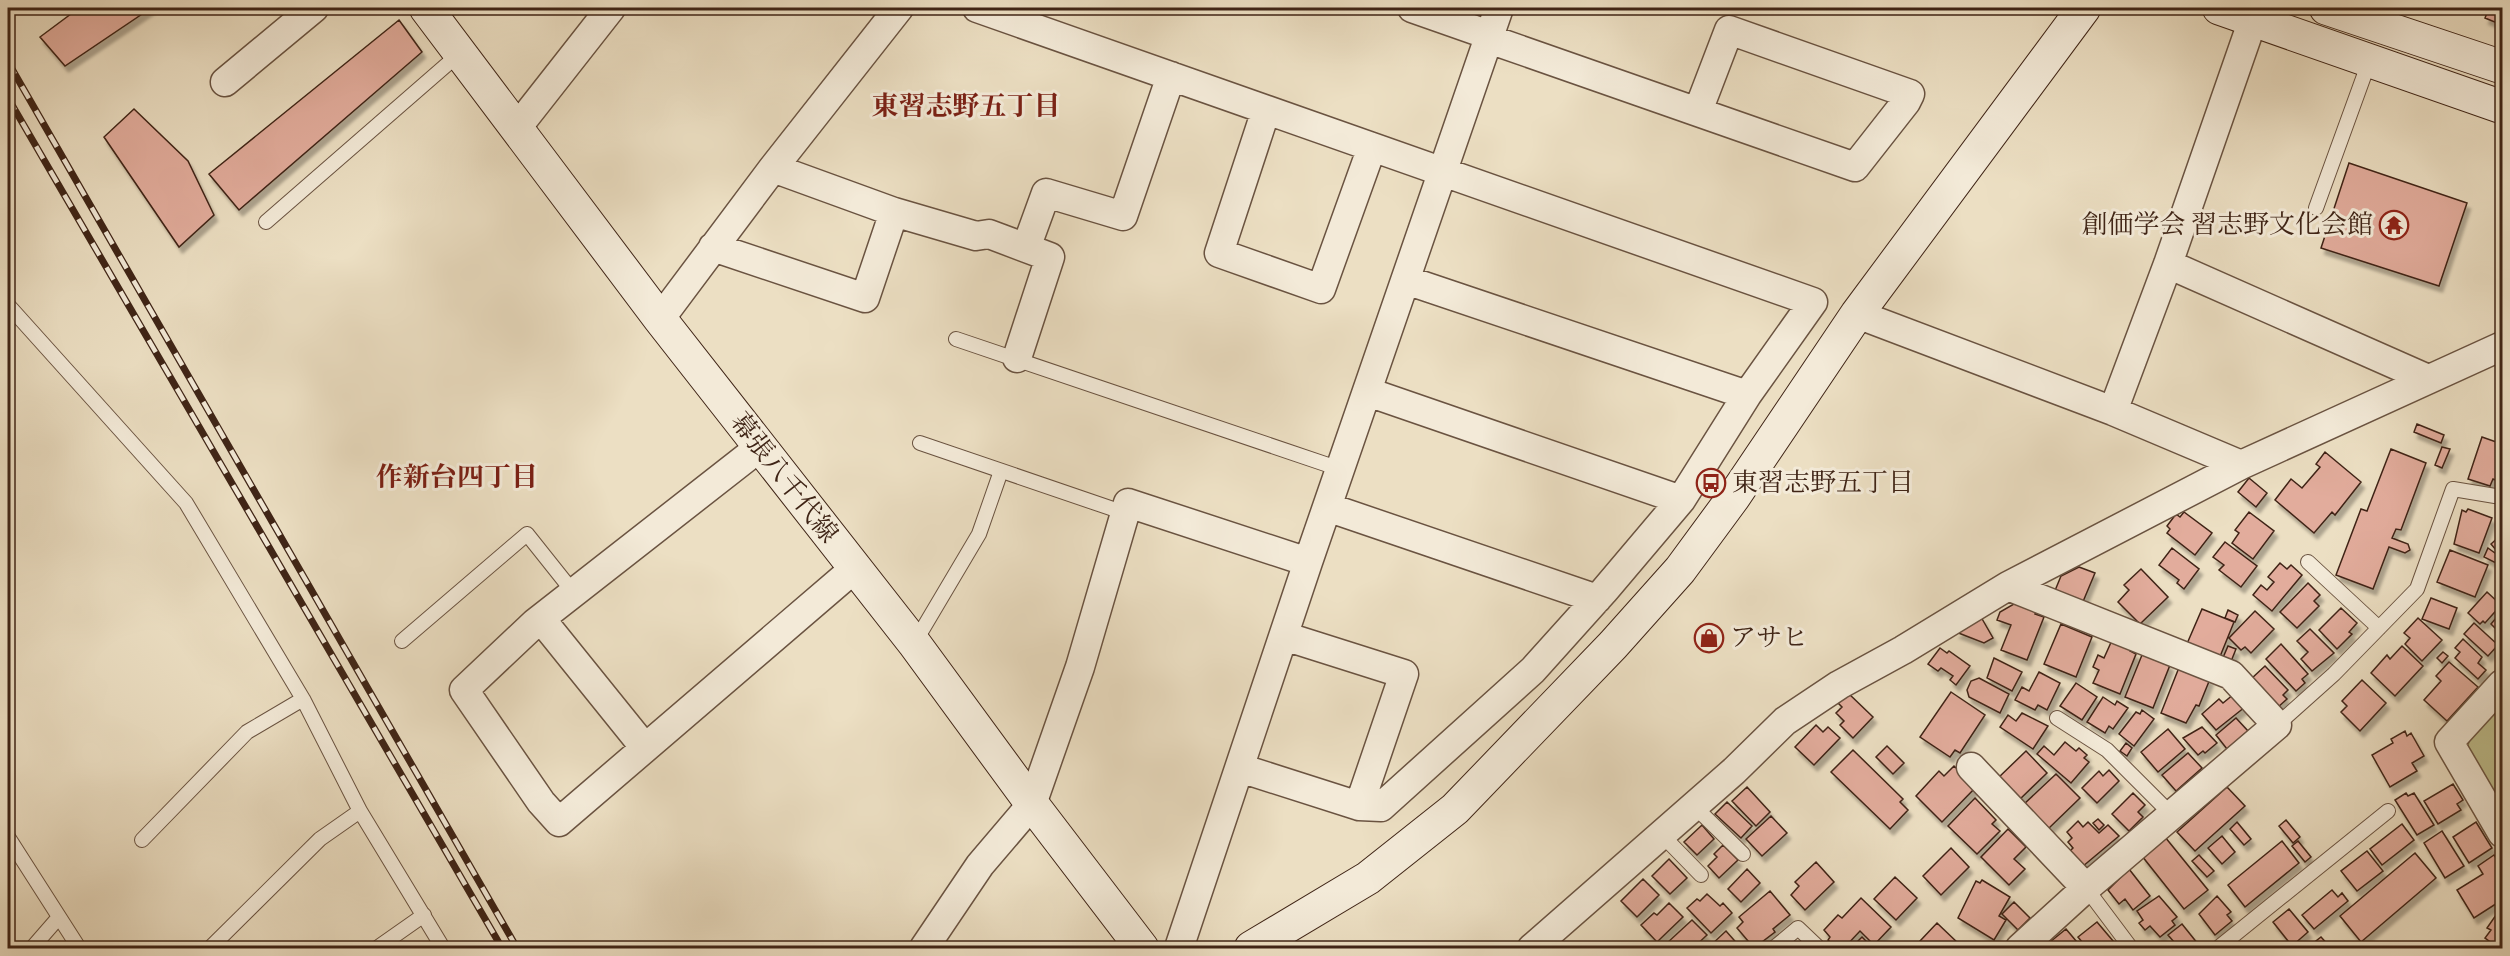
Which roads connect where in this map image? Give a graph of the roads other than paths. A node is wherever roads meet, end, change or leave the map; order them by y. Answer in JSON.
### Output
{"nodes":[{"id":1,"x":314,"y":8,"type":"edge"},
{"id":2,"x":610,"y":8,"type":"edge"},
{"id":3,"x":899,"y":8,"type":"edge"},
{"id":4,"x":977,"y":8,"type":"edge"},
{"id":5,"x":1412,"y":8,"type":"edge"},
{"id":6,"x":1499,"y":8,"type":"edge"},
{"id":7,"x":2084,"y":8,"type":"edge"},
{"id":8,"x":2219,"y":8,"type":"edge"},
{"id":9,"x":2326,"y":8,"type":"edge"},
{"id":10,"x":2255,"y":13,"type":"edge"},
{"id":11,"x":437,"y":16,"type":"edge"},
{"id":12,"x":1489,"y":37,"type":"junction"},
{"id":13,"x":459,"y":54,"type":"junction"},
{"id":14,"x":2369,"y":62,"type":"junction"},
{"id":15,"x":2502,"y":67,"type":"edge"},
{"id":16,"x":1171,"y":76,"type":"junction"},
{"id":17,"x":225,"y":82,"type":"dead end"},
{"id":18,"x":2502,"y":107,"type":"edge"},
{"id":19,"x":1266,"y":110,"type":"junction"},
{"id":20,"x":1698,"y":111,"type":"junction"},
{"id":21,"x":516,"y":129,"type":"junction"},
{"id":22,"x":1372,"y":147,"type":"junction"},
{"id":23,"x":773,"y":168,"type":"junction"},
{"id":24,"x":1443,"y":172,"type":"junction"},
{"id":25,"x":2316,"y":208,"type":"dead end"},
{"id":26,"x":894,"y":212,"type":"junction"},
{"id":27,"x":266,"y":222,"type":"dead end"},
{"id":28,"x":713,"y":247,"type":"junction"},
{"id":29,"x":1026,"y":248,"type":"junction"},
{"id":30,"x":2168,"y":264,"type":"junction"},
{"id":31,"x":1406,"y":280,"type":"junction"},
{"id":32,"x":8,"y":305,"type":"edge"},
{"id":33,"x":1857,"y":314,"type":"junction"},
{"id":34,"x":660,"y":319,"type":"junction"},
{"id":35,"x":956,"y":339,"type":"dead end"},
{"id":36,"x":2502,"y":346,"type":"edge"},
{"id":37,"x":1017,"y":358,"type":"junction"},
{"id":38,"x":2428,"y":379,"type":"junction"},
{"id":39,"x":1368,"y":392,"type":"junction"},
{"id":40,"x":1747,"y":395,"type":"junction"},
{"id":41,"x":2113,"y":411,"type":"junction"},
{"id":42,"x":920,"y":443,"type":"dead end"},
{"id":43,"x":760,"y":447,"type":"junction"},
{"id":44,"x":2241,"y":465,"type":"junction"},
{"id":45,"x":1340,"y":469,"type":"junction"},
{"id":46,"x":1001,"y":471,"type":"junction"},
{"id":47,"x":2501,"y":497,"type":"dead end"},
{"id":48,"x":1681,"y":500,"type":"junction"},
{"id":49,"x":1327,"y":507,"type":"junction"},
{"id":50,"x":1125,"y":513,"type":"junction"},
{"id":51,"x":2308,"y":561,"type":"dead end"},
{"id":52,"x":1308,"y":562,"type":"junction"},
{"id":53,"x":855,"y":568,"type":"junction"},
{"id":54,"x":2008,"y":586,"type":"junction"},
{"id":55,"x":574,"y":593,"type":"junction"},
{"id":56,"x":1597,"y":599,"type":"junction"},
{"id":57,"x":542,"y":619,"type":"junction"},
{"id":58,"x":2379,"y":628,"type":"junction"},
{"id":59,"x":1284,"y":636,"type":"junction"},
{"id":60,"x":402,"y":641,"type":"dead end"},
{"id":61,"x":914,"y":643,"type":"junction"},
{"id":62,"x":2502,"y":684,"type":"edge"},
{"id":63,"x":303,"y":699,"type":"junction"},
{"id":64,"x":2057,"y":718,"type":"dead end"},
{"id":65,"x":2277,"y":725,"type":"junction"},
{"id":66,"x":645,"y":748,"type":"junction"},
{"id":67,"x":1971,"y":767,"type":"dead end"},
{"id":68,"x":1240,"y":768,"type":"junction"},
{"id":69,"x":1032,"y":804,"type":"junction"},
{"id":70,"x":1359,"y":806,"type":"junction"},
{"id":71,"x":1694,"y":806,"type":"junction"},
{"id":72,"x":360,"y":811,"type":"junction"},
{"id":73,"x":2388,"y":811,"type":"dead end"},
{"id":74,"x":2171,"y":814,"type":"junction"},
{"id":75,"x":2502,"y":833,"type":"edge"},
{"id":76,"x":1662,"y":835,"type":"junction"},
{"id":77,"x":8,"y":837,"type":"edge"},
{"id":78,"x":142,"y":840,"type":"dead end"},
{"id":79,"x":1743,"y":854,"type":"dead end"},
{"id":80,"x":1701,"y":875,"type":"dead end"},
{"id":81,"x":2086,"y":888,"type":"junction"},
{"id":82,"x":424,"y":915,"type":"junction"},
{"id":83,"x":59,"y":917,"type":"junction"},
{"id":84,"x":2024,"y":947,"type":"edge"},
{"id":85,"x":32,"y":948,"type":"edge"},
{"id":86,"x":79,"y":948,"type":"edge"},
{"id":87,"x":210,"y":948,"type":"edge"},
{"id":88,"x":377,"y":948,"type":"edge"},
{"id":89,"x":443,"y":948,"type":"edge"},
{"id":90,"x":924,"y":948,"type":"edge"},
{"id":91,"x":1142,"y":948,"type":"edge"},
{"id":92,"x":1179,"y":948,"type":"edge"},
{"id":93,"x":1251,"y":948,"type":"edge"},
{"id":94,"x":1532,"y":948,"type":"edge"},
{"id":95,"x":1774,"y":948,"type":"edge"},
{"id":96,"x":1819,"y":948,"type":"edge"},
{"id":97,"x":2131,"y":948,"type":"edge"},
{"id":98,"x":2218,"y":948,"type":"edge"}],
"edges":[{"from":1,"to":17,"type":"street"},
{"from":2,"to":21,"type":"street"},
{"from":3,"to":23,"type":"street"},
{"from":4,"to":16,"type":"street"},
{"from":5,"to":12,"type":"street"},
{"from":6,"to":12,"type":"street"},
{"from":7,"to":33,"type":"street"},
{"from":8,"to":10,"type":"street"},
{"from":9,"to":15,"type":"street"},
{"from":10,"to":14,"type":"street"},
{"from":10,"to":30,"type":"street"},
{"from":11,"to":13,"type":"street","name":"幕張八千代線"},
{"from":12,"to":20,"type":"street"},
{"from":12,"to":24,"type":"street"},
{"from":13,"to":21,"type":"street","name":"幕張八千代線"},
{"from":13,"to":27,"type":"lane"},
{"from":14,"to":18,"type":"street"},
{"from":14,"to":25,"type":"lane"},
{"from":16,"to":19,"type":"street"},
{"from":16,"to":29,"type":"street"},
{"from":19,"to":22,"type":"street"},
{"from":19,"to":22,"type":"street"},
{"from":20,"to":20,"type":"street"},
{"from":21,"to":34,"type":"street","name":"幕張八千代線"},
{"from":22,"to":24,"type":"street"},
{"from":23,"to":26,"type":"street"},
{"from":23,"to":28,"type":"street"},
{"from":24,"to":31,"type":"street"},
{"from":24,"to":40,"type":"street"},
{"from":26,"to":28,"type":"street"},
{"from":26,"to":29,"type":"street"},
{"from":28,"to":34,"type":"street"},
{"from":29,"to":37,"type":"street"},
{"from":30,"to":38,"type":"street"},
{"from":30,"to":41,"type":"street"},
{"from":31,"to":39,"type":"street"},
{"from":31,"to":40,"type":"street"},
{"from":32,"to":63,"type":"lane"},
{"from":33,"to":41,"type":"street"},
{"from":33,"to":93,"type":"street"},
{"from":34,"to":43,"type":"street","name":"幕張八千代線"},
{"from":35,"to":37,"type":"lane"},
{"from":36,"to":38,"type":"street"},
{"from":37,"to":45,"type":"lane"},
{"from":38,"to":44,"type":"street"},
{"from":39,"to":45,"type":"street"},
{"from":39,"to":48,"type":"street"},
{"from":40,"to":48,"type":"street"},
{"from":41,"to":44,"type":"street"},
{"from":42,"to":46,"type":"lane"},
{"from":43,"to":53,"type":"street","name":"幕張八千代線"},
{"from":43,"to":55,"type":"street"},
{"from":44,"to":54,"type":"street"},
{"from":45,"to":49,"type":"street"},
{"from":46,"to":50,"type":"lane"},
{"from":46,"to":61,"type":"lane"},
{"from":47,"to":58,"type":"lane"},
{"from":48,"to":56,"type":"street"},
{"from":49,"to":52,"type":"street"},
{"from":49,"to":56,"type":"street"},
{"from":50,"to":52,"type":"street"},
{"from":50,"to":69,"type":"street"},
{"from":51,"to":58,"type":"lane"},
{"from":52,"to":59,"type":"street"},
{"from":53,"to":61,"type":"street","name":"幕張八千代線"},
{"from":53,"to":66,"type":"street"},
{"from":54,"to":65,"type":"street"},
{"from":54,"to":71,"type":"street"},
{"from":55,"to":57,"type":"street"},
{"from":55,"to":60,"type":"lane"},
{"from":56,"to":70,"type":"street"},
{"from":57,"to":66,"type":"street"},
{"from":57,"to":66,"type":"street"},
{"from":58,"to":65,"type":"lane"},
{"from":59,"to":68,"type":"street"},
{"from":59,"to":70,"type":"street"},
{"from":61,"to":69,"type":"street","name":"幕張八千代線"},
{"from":62,"to":75,"type":"street"},
{"from":63,"to":72,"type":"lane"},
{"from":63,"to":78,"type":"lane"},
{"from":64,"to":74,"type":"lane"},
{"from":65,"to":74,"type":"street"},
{"from":67,"to":81,"type":"street"},
{"from":68,"to":70,"type":"street"},
{"from":68,"to":92,"type":"street"},
{"from":69,"to":90,"type":"street"},
{"from":69,"to":91,"type":"street","name":"幕張八千代線"},
{"from":71,"to":76,"type":"street"},
{"from":71,"to":79,"type":"lane"},
{"from":72,"to":82,"type":"lane"},
{"from":72,"to":87,"type":"lane"},
{"from":73,"to":98,"type":"lane"},
{"from":74,"to":81,"type":"street"},
{"from":76,"to":80,"type":"lane"},
{"from":76,"to":94,"type":"street"},
{"from":77,"to":83,"type":"lane"},
{"from":81,"to":84,"type":"street"},
{"from":81,"to":97,"type":"lane"},
{"from":82,"to":88,"type":"lane"},
{"from":82,"to":89,"type":"lane"},
{"from":83,"to":85,"type":"lane"},
{"from":83,"to":86,"type":"lane"},
{"from":95,"to":96,"type":"lane"}]}
